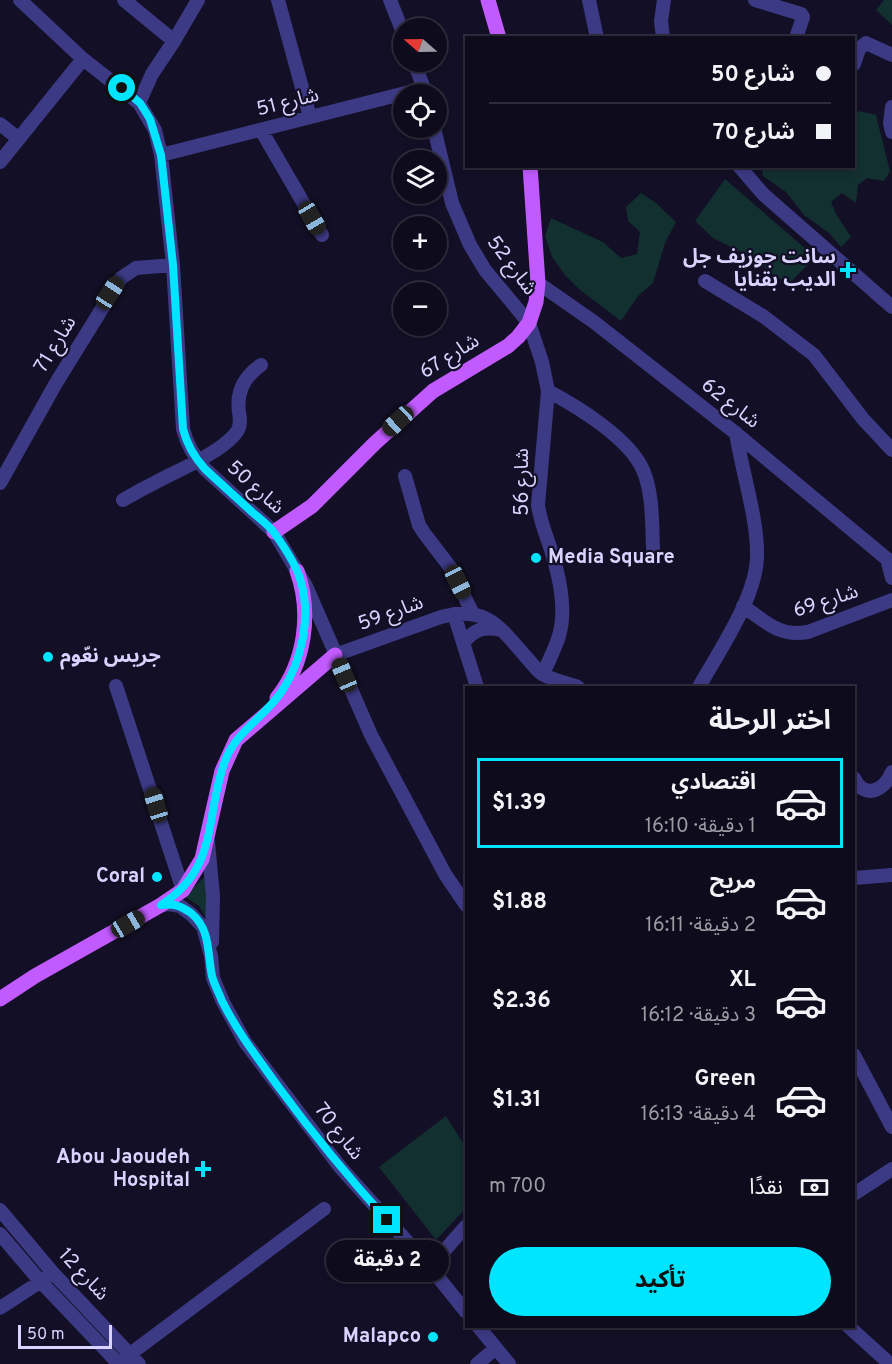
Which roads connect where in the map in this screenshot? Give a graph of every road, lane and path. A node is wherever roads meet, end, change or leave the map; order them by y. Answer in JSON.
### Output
{"nodes":[{"id":1,"x":20,"y":0,"type":"edge"},
{"id":2,"x":124,"y":0,"type":"edge"},
{"id":3,"x":198,"y":0,"type":"edge"},
{"id":4,"x":278,"y":0,"type":"edge"},
{"id":5,"x":390,"y":0,"type":"edge"},
{"id":6,"x":488,"y":0,"type":"edge"},
{"id":7,"x":590,"y":0,"type":"edge"},
{"id":8,"x":664,"y":0,"type":"edge"},
{"id":9,"x":755,"y":0,"type":"edge"},
{"id":10,"x":397,"y":18,"type":"edge"},
{"id":11,"x":498,"y":36,"type":"edge"},
{"id":12,"x":597,"y":36,"type":"edge"},
{"id":13,"x":663,"y":36,"type":"edge"},
{"id":14,"x":797,"y":36,"type":"edge"},
{"id":15,"x":174,"y":41,"type":"junction"},
{"id":16,"x":892,"y":55,"type":"edge"},
{"id":17,"x":83,"y":59,"type":"junction"},
{"id":18,"x":855,"y":61,"type":"edge"},
{"id":19,"x":152,"y":74,"type":"junction"},
{"id":20,"x":122,"y":88,"type":"junction"},
{"id":21,"x":393,"y":98,"type":"edge"},
{"id":22,"x":140,"y":103,"type":"junction"},
{"id":23,"x":892,"y":107,"type":"edge"},
{"id":24,"x":310,"y":117,"type":"junction"},
{"id":25,"x":0,"y":124,"type":"edge"},
{"id":26,"x":261,"y":130,"type":"junction"},
{"id":27,"x":892,"y":132,"type":"edge"},
{"id":28,"x":436,"y":138,"type":"edge"},
{"id":29,"x":19,"y":139,"type":"junction"},
{"id":30,"x":161,"y":155,"type":"junction"},
{"id":31,"x":0,"y":162,"type":"edge"},
{"id":32,"x":530,"y":168,"type":"edge"},
{"id":33,"x":741,"y":168,"type":"edge"},
{"id":34,"x":322,"y":235,"type":"dead end"},
{"id":35,"x":173,"y":265,"type":"junction"},
{"id":36,"x":705,"y":281,"type":"dead end"},
{"id":37,"x":538,"y":284,"type":"junction"},
{"id":38,"x":892,"y":307,"type":"edge"},
{"id":39,"x":529,"y":323,"type":"junction"},
{"id":40,"x":261,"y":365,"type":"dead end"},
{"id":41,"x":548,"y":391,"type":"junction"},
{"id":42,"x":736,"y":433,"type":"junction"},
{"id":43,"x":892,"y":450,"type":"edge"},
{"id":44,"x":198,"y":462,"type":"junction"},
{"id":45,"x":405,"y":476,"type":"dead end"},
{"id":46,"x":0,"y":483,"type":"edge"},
{"id":47,"x":123,"y":500,"type":"dead end"},
{"id":48,"x":274,"y":532,"type":"junction"},
{"id":49,"x":653,"y":548,"type":"dead end"},
{"id":50,"x":890,"y":560,"type":"edge"},
{"id":51,"x":297,"y":571,"type":"junction"},
{"id":52,"x":892,"y":578,"type":"edge"},
{"id":53,"x":892,"y":600,"type":"edge"},
{"id":54,"x":743,"y":606,"type":"junction"},
{"id":55,"x":454,"y":614,"type":"junction"},
{"id":56,"x":473,"y":614,"type":"junction"},
{"id":57,"x":502,"y":630,"type":"junction"},
{"id":58,"x":464,"y":642,"type":"junction"},
{"id":59,"x":335,"y":654,"type":"junction"},
{"id":60,"x":543,"y":674,"type":"junction"},
{"id":61,"x":116,"y":686,"type":"dead end"},
{"id":62,"x":477,"y":686,"type":"edge"},
{"id":63,"x":575,"y":686,"type":"edge"},
{"id":64,"x":700,"y":686,"type":"edge"},
{"id":65,"x":259,"y":718,"type":"junction"},
{"id":66,"x":892,"y":772,"type":"edge"},
{"id":67,"x":855,"y":780,"type":"edge"},
{"id":68,"x":208,"y":838,"type":"junction"},
{"id":69,"x":892,"y":875,"type":"edge"},
{"id":70,"x":855,"y":878,"type":"edge"},
{"id":71,"x":183,"y":890,"type":"junction"},
{"id":72,"x":465,"y":904,"type":"edge"},
{"id":73,"x":161,"y":905,"type":"junction"},
{"id":74,"x":211,"y":956,"type":"junction"},
{"id":75,"x":0,"y":999,"type":"edge"},
{"id":76,"x":855,"y":1057,"type":"edge"},
{"id":77,"x":892,"y":1126,"type":"edge"},
{"id":78,"x":892,"y":1169,"type":"edge"},
{"id":79,"x":855,"y":1193,"type":"edge"},
{"id":80,"x":324,"y":1209,"type":"dead end"},
{"id":81,"x":0,"y":1210,"type":"edge"},
{"id":82,"x":465,"y":1227,"type":"edge"},
{"id":83,"x":0,"y":1234,"type":"edge"},
{"id":84,"x":430,"y":1267,"type":"junction"},
{"id":85,"x":53,"y":1273,"type":"junction"},
{"id":86,"x":40,"y":1281,"type":"junction"},
{"id":87,"x":0,"y":1308,"type":"edge"},
{"id":88,"x":465,"y":1311,"type":"edge"},
{"id":89,"x":480,"y":1328,"type":"edge"},
{"id":90,"x":851,"y":1328,"type":"edge"},
{"id":91,"x":496,"y":1348,"type":"junction"},
{"id":92,"x":135,"y":1359,"type":"edge"},
{"id":93,"x":118,"y":1364,"type":"edge"},
{"id":94,"x":477,"y":1364,"type":"edge"},
{"id":95,"x":509,"y":1364,"type":"edge"},
{"id":96,"x":890,"y":1364,"type":"edge"}],
"edges":[{"from":1,"to":17,"type":"street"},
{"from":2,"to":15,"type":"street"},
{"from":3,"to":15,"type":"street"},
{"from":4,"to":24,"type":"street"},
{"from":5,"to":10,"type":"street"},
{"from":6,"to":11,"type":"main road"},
{"from":7,"to":12,"type":"street"},
{"from":8,"to":13,"type":"street"},
{"from":9,"to":14,"type":"street"},
{"from":15,"to":19,"type":"street"},
{"from":16,"to":18,"type":"street"},
{"from":17,"to":20,"type":"street"},
{"from":17,"to":29,"type":"street"},
{"from":19,"to":20,"type":"street"},
{"from":19,"to":22,"type":"street"},
{"from":20,"to":22,"type":"street"},
{"from":21,"to":24,"type":"street","name":"شارع 51"},
{"from":22,"to":30,"type":"street","name":"شارع 50"},
{"from":23,"to":27,"type":"street"},
{"from":24,"to":26,"type":"street","name":"شارع 51"},
{"from":25,"to":29,"type":"street"},
{"from":26,"to":30,"type":"street","name":"شارع 51"},
{"from":26,"to":34,"type":"street"},
{"from":28,"to":39,"type":"street","name":"شارع 52"},
{"from":29,"to":31,"type":"street"},
{"from":30,"to":35,"type":"street","name":"شارع 50"},
{"from":32,"to":37,"type":"main road","name":"شارع 67"},
{"from":33,"to":38,"type":"street"},
{"from":35,"to":44,"type":"street","name":"شارع 50"},
{"from":35,"to":46,"type":"street","name":"شارع 71"},
{"from":36,"to":43,"type":"street"},
{"from":37,"to":39,"type":"main road","name":"شارع 67"},
{"from":37,"to":42,"type":"street","name":"شارع 62"},
{"from":39,"to":41,"type":"street","name":"شارع 56"},
{"from":39,"to":48,"type":"main road","name":"شارع 67"},
{"from":40,"to":44,"type":"street"},
{"from":41,"to":49,"type":"street"},
{"from":41,"to":60,"type":"street","name":"شارع 56"},
{"from":42,"to":50,"type":"street","name":"شارع 62"},
{"from":42,"to":54,"type":"street"},
{"from":44,"to":47,"type":"street"},
{"from":44,"to":48,"type":"street","name":"شارع 50"},
{"from":45,"to":56,"type":"street"},
{"from":48,"to":51,"type":"street","name":"شارع 50"},
{"from":50,"to":52,"type":"street"},
{"from":51,"to":59,"type":"street","name":"شارع 50"},
{"from":51,"to":65,"type":"main road"},
{"from":53,"to":54,"type":"street","name":"شارع 69"},
{"from":54,"to":64,"type":"street"},
{"from":55,"to":56,"type":"street","name":"شارع 59"},
{"from":55,"to":58,"type":"street"},
{"from":55,"to":59,"type":"street","name":"شارع 59"},
{"from":56,"to":57,"type":"street","name":"شارع 59"},
{"from":57,"to":58,"type":"street"},
{"from":57,"to":60,"type":"street","name":"شارع 59"},
{"from":58,"to":62,"type":"street"},
{"from":59,"to":65,"type":"main road"},
{"from":59,"to":72,"type":"street","name":"شارع 50"},
{"from":60,"to":63,"type":"street","name":"شارع 59"},
{"from":61,"to":71,"type":"street"},
{"from":65,"to":68,"type":"main road"},
{"from":66,"to":67,"type":"street"},
{"from":68,"to":71,"type":"main road"},
{"from":68,"to":74,"type":"street"},
{"from":69,"to":70,"type":"street"},
{"from":71,"to":73,"type":"main road"},
{"from":73,"to":74,"type":"street"},
{"from":73,"to":75,"type":"main road"},
{"from":74,"to":84,"type":"street","name":"شارع 70"},
{"from":76,"to":77,"type":"street"},
{"from":78,"to":79,"type":"street"},
{"from":80,"to":92,"type":"street"},
{"from":81,"to":85,"type":"street","name":"شارع 12"},
{"from":82,"to":84,"type":"street"},
{"from":83,"to":86,"type":"street"},
{"from":84,"to":88,"type":"street","name":"شارع 70"},
{"from":85,"to":86,"type":"street"},
{"from":85,"to":92,"type":"street","name":"شارع 12"},
{"from":86,"to":87,"type":"street"},
{"from":86,"to":93,"type":"street"},
{"from":89,"to":91,"type":"street"},
{"from":90,"to":96,"type":"street"},
{"from":91,"to":94,"type":"street"},
{"from":91,"to":95,"type":"street"},
{"from":92,"to":93,"type":"street"}]}
